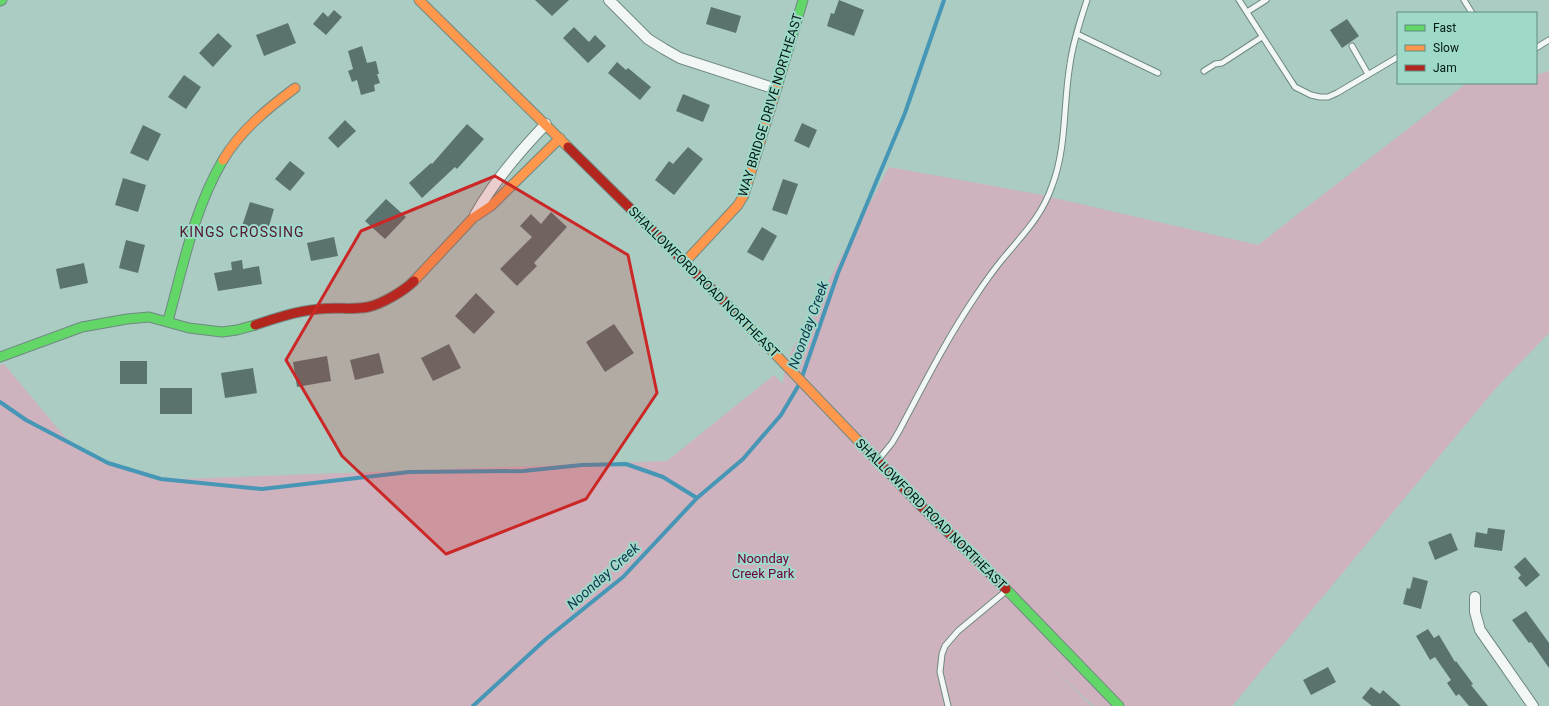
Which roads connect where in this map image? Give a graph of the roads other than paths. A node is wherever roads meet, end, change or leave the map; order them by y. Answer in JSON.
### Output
{"nodes":[{"id":1,"x":419,"y":0,"type":"edge"},
{"id":2,"x":609,"y":0,"type":"edge"},
{"id":3,"x":803,"y":0,"type":"edge"},
{"id":4,"x":1087,"y":0,"type":"edge"},
{"id":5,"x":1239,"y":0,"type":"edge"},
{"id":6,"x":1266,"y":0,"type":"edge"},
{"id":7,"x":1466,"y":1,"type":"edge"},
{"id":8,"x":1247,"y":12,"type":"junction"},
{"id":9,"x":1472,"y":12,"type":"edge"},
{"id":10,"x":1076,"y":34,"type":"junction"},
{"id":11,"x":1262,"y":37,"type":"junction"},
{"id":12,"x":1549,"y":40,"type":"edge"},
{"id":13,"x":1352,"y":46,"type":"dead end"},
{"id":14,"x":1537,"y":47,"type":"edge"},
{"id":15,"x":1397,"y":58,"type":"edge"},
{"id":16,"x":1204,"y":70,"type":"dead end"},
{"id":17,"x":1158,"y":73,"type":"dead end"},
{"id":18,"x":1368,"y":74,"type":"junction"},
{"id":19,"x":295,"y":88,"type":"dead end"},
{"id":20,"x":776,"y":89,"type":"junction"},
{"id":21,"x":546,"y":124,"type":"junction"},
{"id":22,"x":560,"y":138,"type":"junction"},
{"id":23,"x":473,"y":218,"type":"junction"},
{"id":24,"x":685,"y":262,"type":"junction"},
{"id":25,"x":168,"y":321,"type":"junction"},
{"id":26,"x":0,"y":357,"type":"edge"},
{"id":27,"x":877,"y":461,"type":"junction"},
{"id":28,"x":1007,"y":590,"type":"junction"},
{"id":29,"x":1475,"y":597,"type":"dead end"},
{"id":30,"x":948,"y":706,"type":"edge"},
{"id":31,"x":1119,"y":706,"type":"edge"},
{"id":32,"x":1533,"y":706,"type":"edge"}],
"edges":[{"from":1,"to":21,"type":"street","name":"SHALLOWFORD ROAD NORTHEAST"},
{"from":2,"to":20,"type":"street"},
{"from":3,"to":20,"type":"street","name":"WAY BRIDGE DRIVE NORTHEAST"},
{"from":4,"to":10,"type":"lane"},
{"from":5,"to":8,"type":"lane"},
{"from":6,"to":8,"type":"lane"},
{"from":7,"to":9,"type":"lane"},
{"from":8,"to":11,"type":"lane"},
{"from":10,"to":17,"type":"lane"},
{"from":10,"to":27,"type":"lane"},
{"from":11,"to":16,"type":"lane"},
{"from":11,"to":18,"type":"lane"},
{"from":12,"to":14,"type":"lane"},
{"from":13,"to":18,"type":"lane"},
{"from":15,"to":18,"type":"lane"},
{"from":19,"to":25,"type":"street"},
{"from":20,"to":24,"type":"street","name":"WAY BRIDGE DRIVE NORTHEAST"},
{"from":21,"to":22,"type":"street","name":"SHALLOWFORD ROAD NORTHEAST"},
{"from":21,"to":23,"type":"street"},
{"from":22,"to":23,"type":"street"},
{"from":22,"to":24,"type":"street","name":"SHALLOWFORD ROAD NORTHEAST"},
{"from":23,"to":25,"type":"street"},
{"from":24,"to":27,"type":"street","name":"SHALLOWFORD ROAD NORTHEAST"},
{"from":25,"to":26,"type":"street"},
{"from":27,"to":28,"type":"street","name":"SHALLOWFORD ROAD NORTHEAST"},
{"from":28,"to":30,"type":"lane"},
{"from":28,"to":31,"type":"street","name":"SHALLOWFORD ROAD NORTHEAST"},
{"from":29,"to":32,"type":"street"}]}
